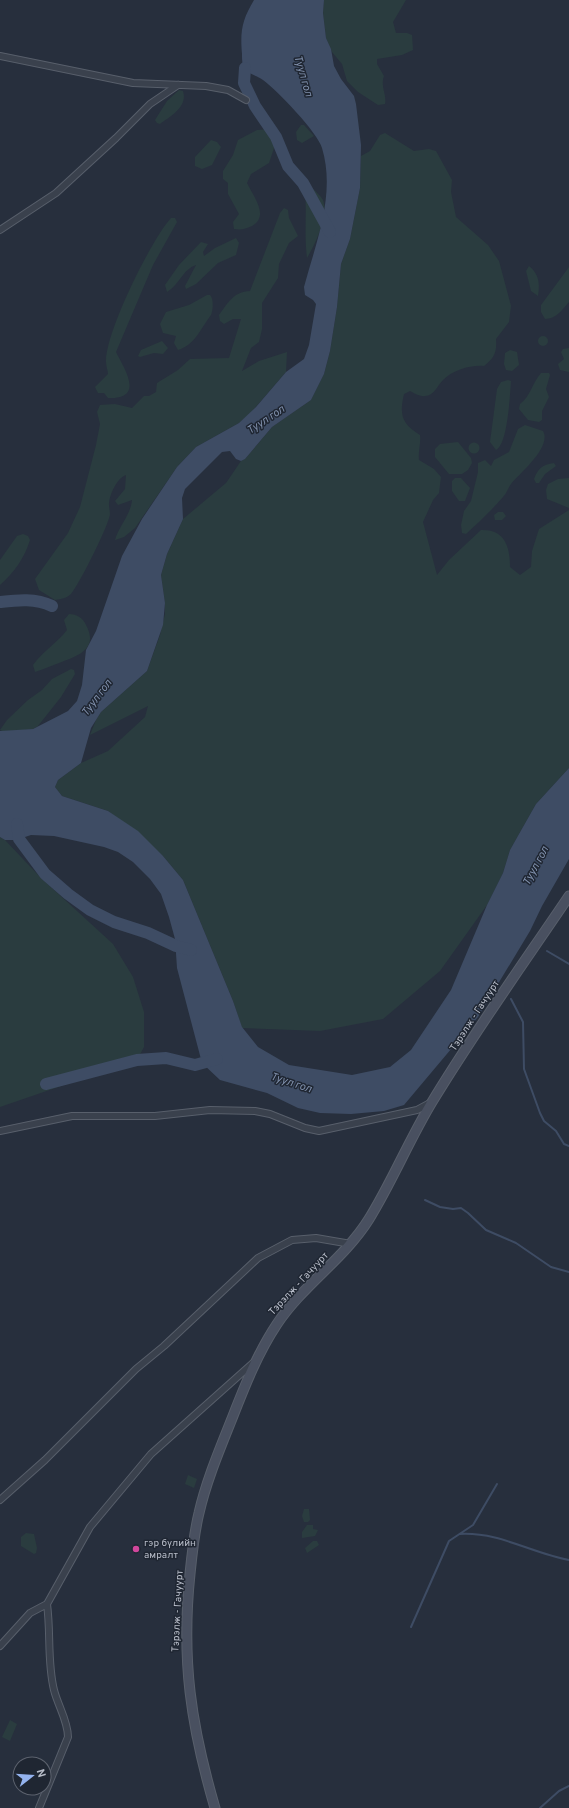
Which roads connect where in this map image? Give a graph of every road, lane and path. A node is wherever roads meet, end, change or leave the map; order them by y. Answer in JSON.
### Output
{"nodes":[{"id":1,"x":0,"y":56,"type":"edge"},
{"id":2,"x":178,"y":84,"type":"junction"},
{"id":3,"x":246,"y":100,"type":"dead end"},
{"id":4,"x":0,"y":230,"type":"edge"},
{"id":5,"x":569,"y":896,"type":"edge"},
{"id":6,"x":432,"y":1103,"type":"junction"},
{"id":7,"x":0,"y":1131,"type":"edge"},
{"id":8,"x":351,"y":1244,"type":"junction"},
{"id":9,"x":256,"y":1361,"type":"junction"},
{"id":10,"x":0,"y":1500,"type":"edge"},
{"id":11,"x":47,"y":1604,"type":"junction"},
{"id":12,"x":0,"y":1646,"type":"edge"},
{"id":13,"x":39,"y":1808,"type":"edge"},
{"id":14,"x":215,"y":1808,"type":"edge"}],
"edges":[{"from":1,"to":2,"type":"street"},
{"from":2,"to":3,"type":"street"},
{"from":2,"to":4,"type":"street"},
{"from":5,"to":6,"type":"main road","name":"Тэрэлж - Гачуурт"},
{"from":6,"to":7,"type":"street"},
{"from":6,"to":8,"type":"main road","name":"Тэрэлж - Гачуурт"},
{"from":8,"to":9,"type":"main road","name":"Тэрэлж - Гачуурт"},
{"from":8,"to":10,"type":"street"},
{"from":9,"to":11,"type":"street"},
{"from":9,"to":14,"type":"main road","name":"Тэрэлж - Гачуурт"},
{"from":11,"to":12,"type":"street"},
{"from":11,"to":13,"type":"street"}]}
